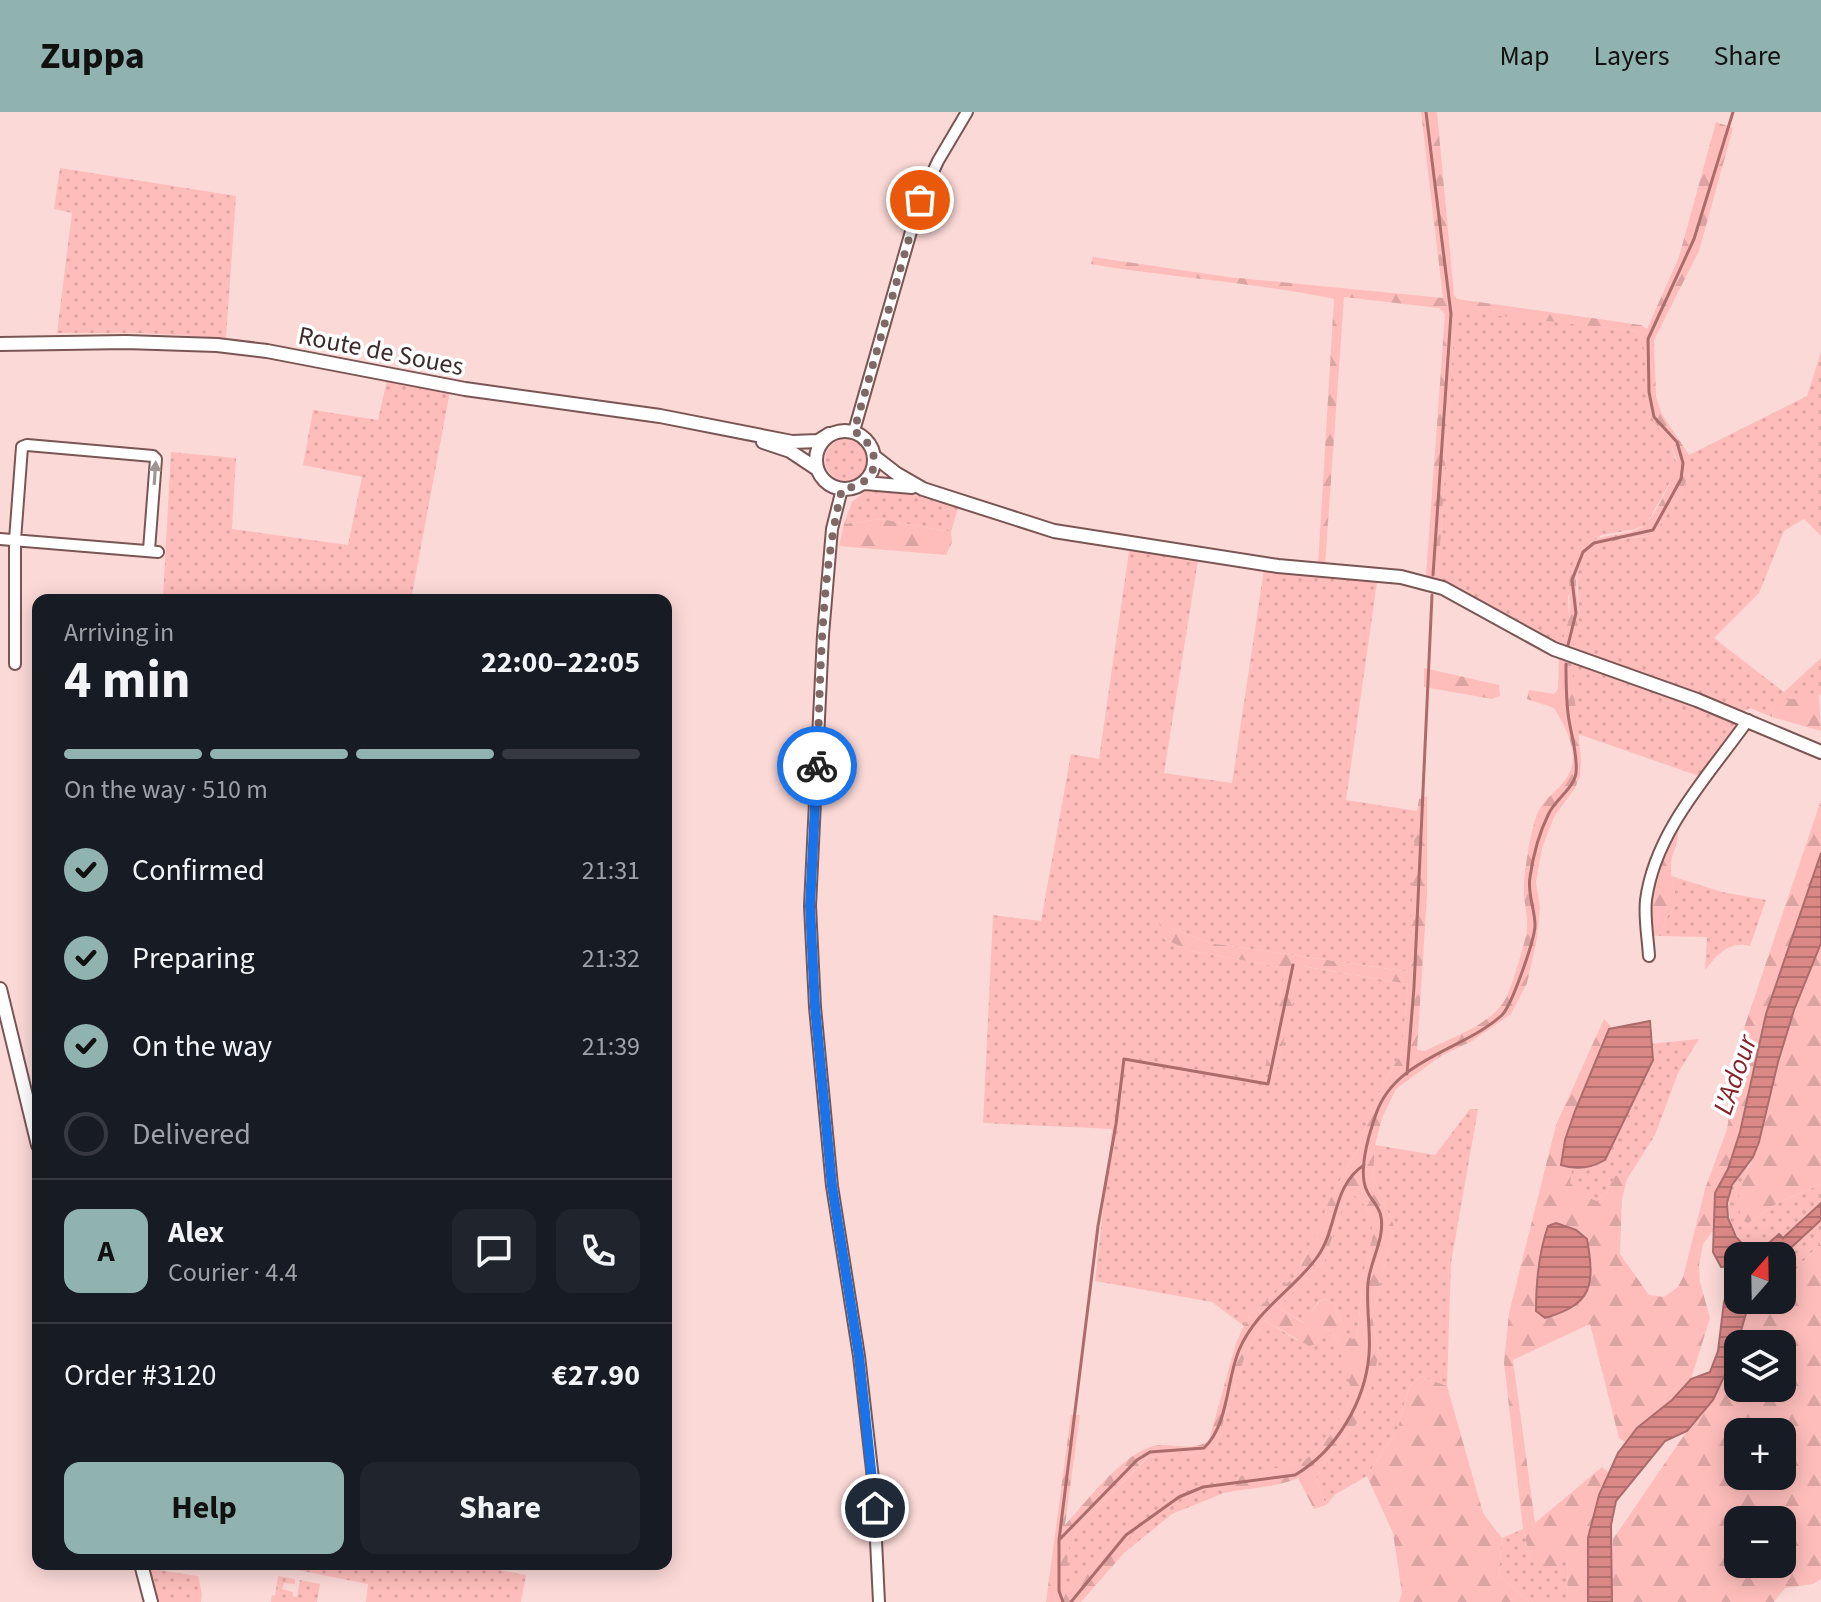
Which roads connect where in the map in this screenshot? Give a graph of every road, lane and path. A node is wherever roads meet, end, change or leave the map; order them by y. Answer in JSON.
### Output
{"nodes":[{"id":1,"x":967,"y":112,"type":"edge"},
{"id":2,"x":0,"y":344,"type":"edge"},
{"id":3,"x":854,"y":431,"type":"junction"},
{"id":4,"x":829,"y":434,"type":"junction"},
{"id":5,"x":750,"y":435,"type":"junction"},
{"id":6,"x":875,"y":457,"type":"junction"},
{"id":7,"x":817,"y":469,"type":"junction"},
{"id":8,"x":865,"y":483,"type":"junction"},
{"id":9,"x":842,"y":489,"type":"junction"},
{"id":10,"x":923,"y":489,"type":"junction"},
{"id":11,"x":0,"y":539,"type":"edge"},
{"id":12,"x":15,"y":540,"type":"junction"},
{"id":13,"x":15,"y":664,"type":"dead end"},
{"id":14,"x":1748,"y":720,"type":"junction"},
{"id":15,"x":1821,"y":752,"type":"edge"},
{"id":16,"x":1649,"y":956,"type":"dead end"},
{"id":17,"x":0,"y":989,"type":"edge"},
{"id":18,"x":32,"y":1120,"type":"edge"},
{"id":19,"x":143,"y":1570,"type":"edge"},
{"id":20,"x":151,"y":1602,"type":"edge"},
{"id":21,"x":879,"y":1602,"type":"edge"}],
"edges":[{"from":1,"to":3,"type":"street"},
{"from":2,"to":5,"type":"main road","name":"Route de Soues"},
{"from":3,"to":4,"type":"main road"},
{"from":3,"to":6,"type":"main road"},
{"from":4,"to":5,"type":"main road","name":"Route de Soues"},
{"from":4,"to":7,"type":"main road"},
{"from":5,"to":7,"type":"main road","name":"Route de Soues"},
{"from":6,"to":8,"type":"main road"},
{"from":6,"to":10,"type":"main road"},
{"from":7,"to":9,"type":"main road"},
{"from":8,"to":9,"type":"main road"},
{"from":8,"to":10,"type":"main road"},
{"from":9,"to":21,"type":"street"},
{"from":10,"to":14,"type":"main road"},
{"from":11,"to":12,"type":"street"},
{"from":12,"to":12,"type":"street","one_way":true},
{"from":12,"to":13,"type":"street"},
{"from":14,"to":15,"type":"main road"},
{"from":14,"to":16,"type":"street"},
{"from":17,"to":18,"type":"main road"},
{"from":19,"to":20,"type":"main road"}]}
